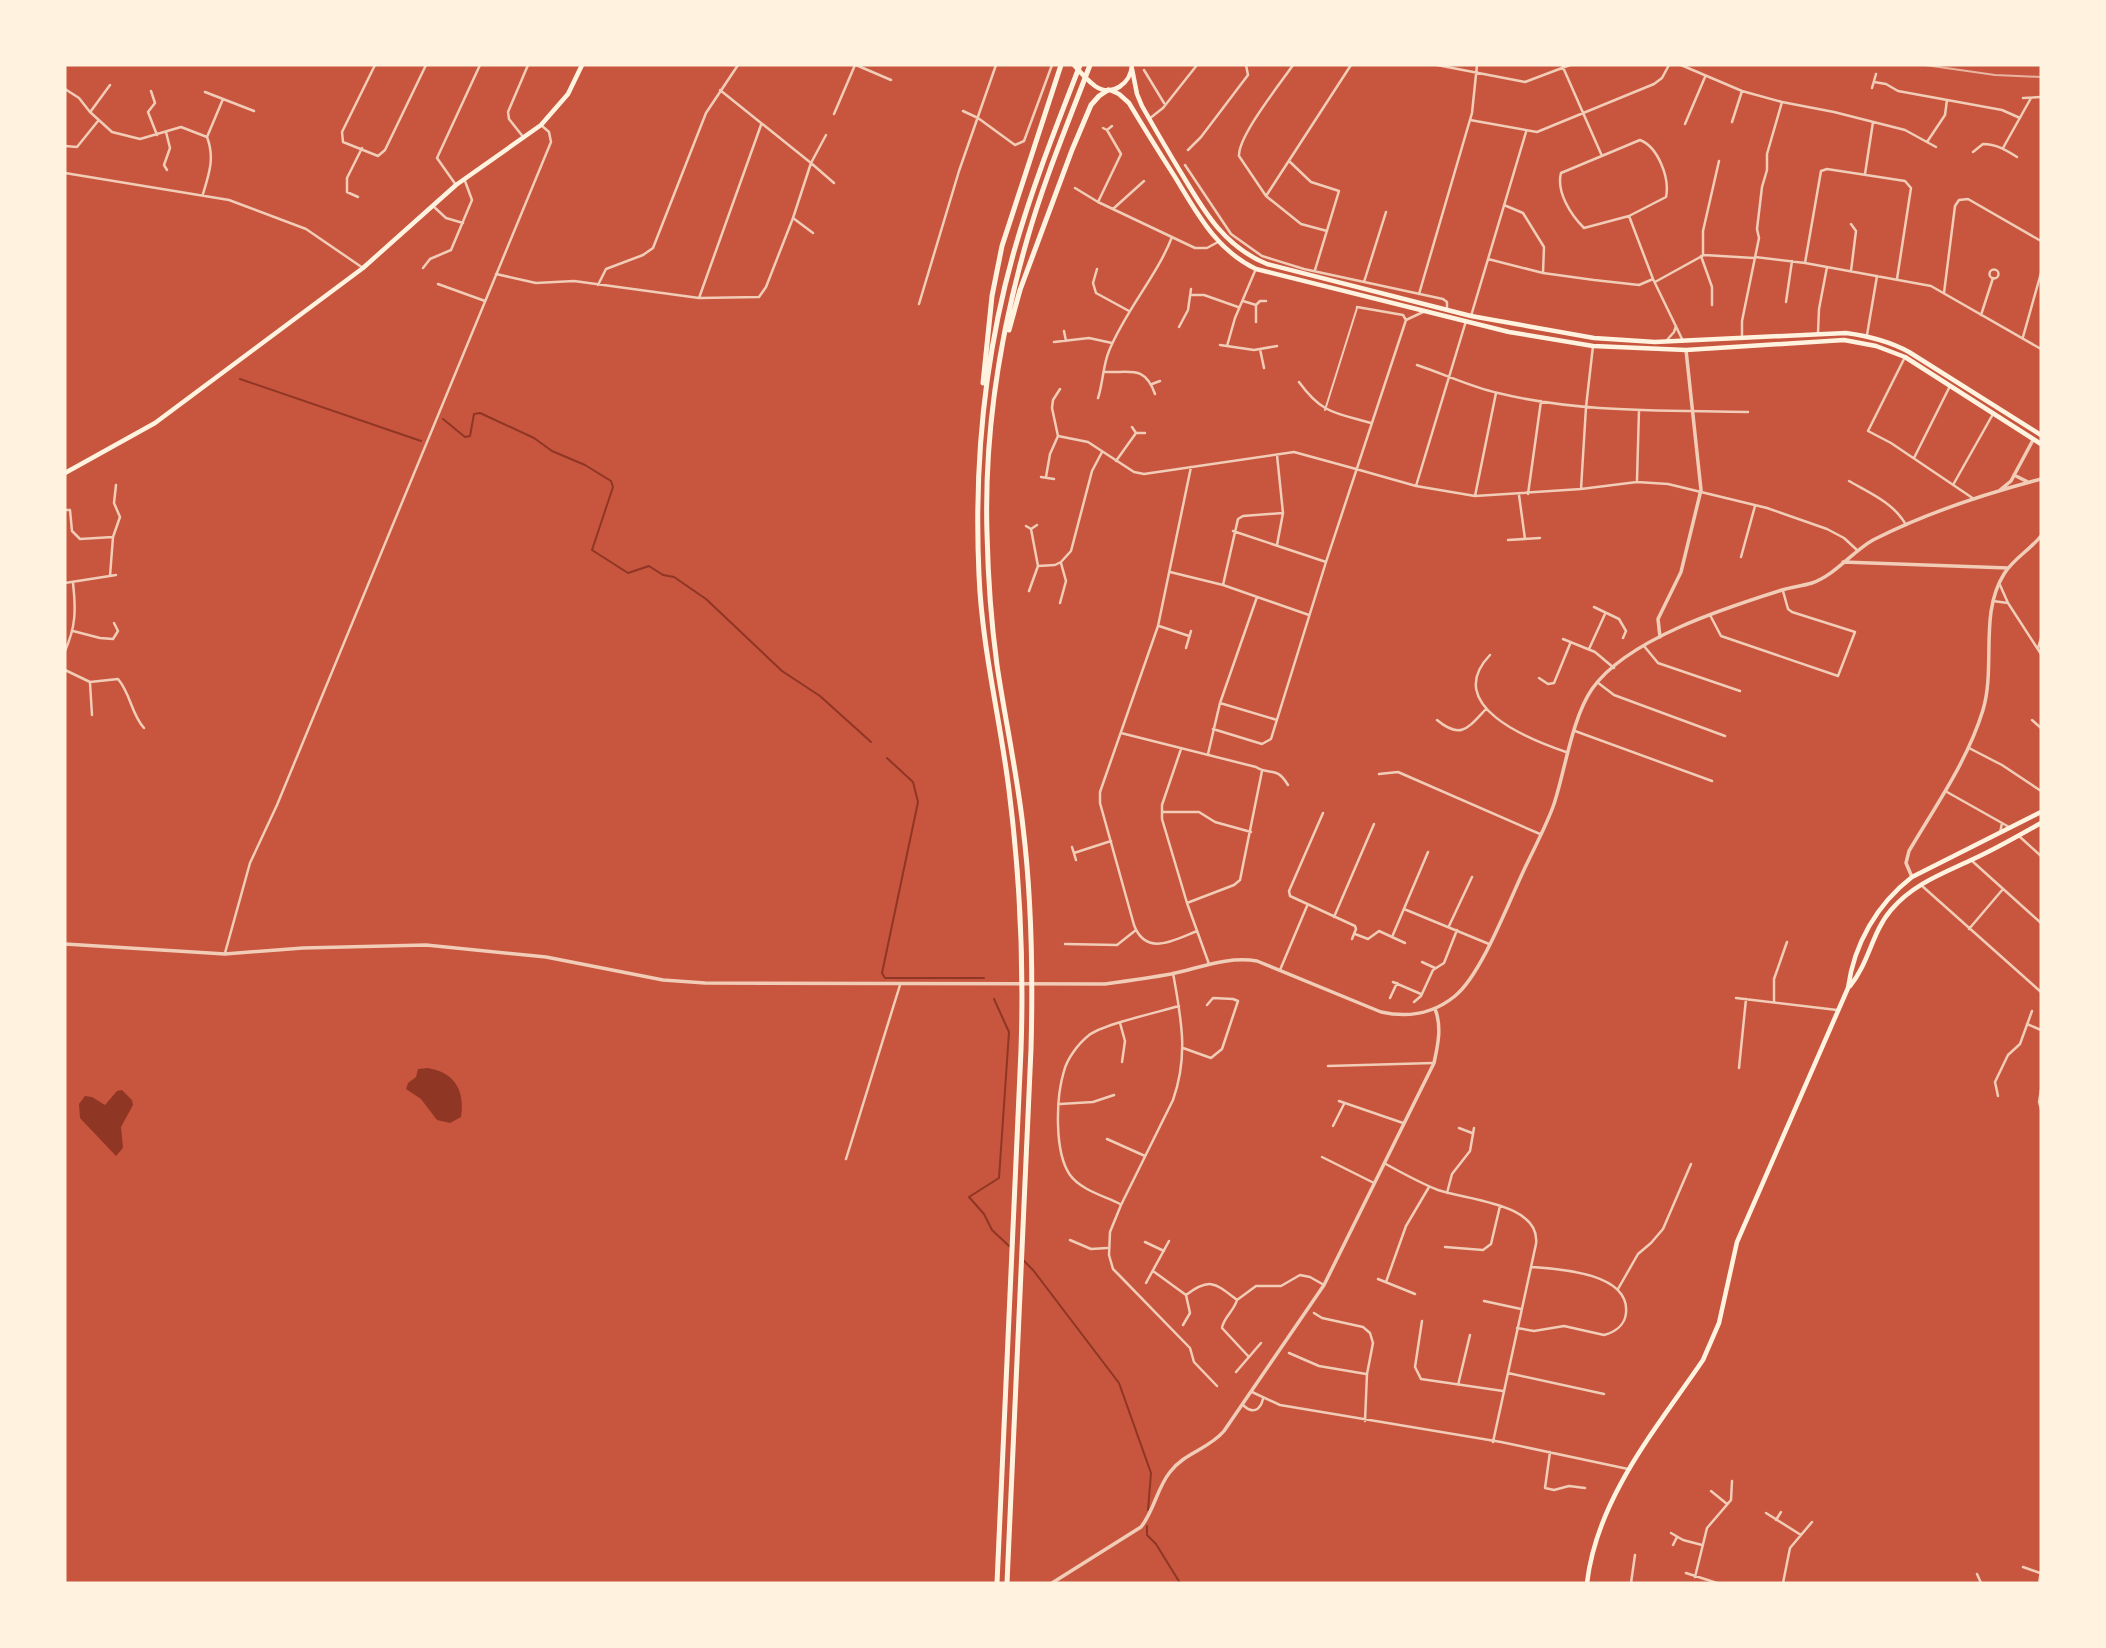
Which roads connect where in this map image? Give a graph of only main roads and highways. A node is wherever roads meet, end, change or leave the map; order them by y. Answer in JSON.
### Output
{"nodes":[{"id":1,"x":582,"y":65,"type":"edge"},
{"id":2,"x":1061,"y":65,"type":"edge"},
{"id":3,"x":1074,"y":65,"type":"edge"},
{"id":4,"x":1080,"y":65,"type":"edge"},
{"id":5,"x":1090,"y":65,"type":"edge"},
{"id":6,"x":1132,"y":67,"type":"edge"},
{"id":7,"x":1109,"y":90,"type":"junction"},
{"id":8,"x":1683,"y":341,"type":"junction"},
{"id":9,"x":1686,"y":350,"type":"junction"},
{"id":10,"x":993,"y":408,"type":"junction"},
{"id":11,"x":983,"y":411,"type":"junction"},
{"id":12,"x":2041,"y":436,"type":"edge"},
{"id":13,"x":2033,"y":440,"type":"junction"},
{"id":14,"x":2041,"y":444,"type":"edge"},
{"id":15,"x":65,"y":473,"type":"edge"},
{"id":16,"x":2041,"y":813,"type":"edge"},
{"id":17,"x":2041,"y":823,"type":"edge"},
{"id":18,"x":1912,"y":877,"type":"junction"},
{"id":19,"x":1920,"y":885,"type":"junction"},
{"id":20,"x":1848,"y":988,"type":"junction"},
{"id":21,"x":997,"y":1583,"type":"edge"},
{"id":22,"x":1007,"y":1583,"type":"edge"},
{"id":23,"x":1587,"y":1583,"type":"edge"}],
"edges":[{"from":1,"to":15,"type":"main road"},
{"from":2,"to":11,"type":"highway"},
{"from":3,"to":7,"type":"main road"},
{"from":4,"to":11,"type":"highway"},
{"from":5,"to":10,"type":"highway"},
{"from":6,"to":7,"type":"main road"},
{"from":6,"to":8,"type":"main road"},
{"from":7,"to":9,"type":"main road"},
{"from":7,"to":10,"type":"highway"},
{"from":8,"to":9,"type":"main road"},
{"from":8,"to":12,"type":"main road"},
{"from":9,"to":13,"type":"main road"},
{"from":10,"to":22,"type":"highway"},
{"from":11,"to":21,"type":"highway"},
{"from":12,"to":13,"type":"main road"},
{"from":13,"to":14,"type":"main road"},
{"from":16,"to":18,"type":"main road"},
{"from":17,"to":19,"type":"main road"},
{"from":18,"to":19,"type":"main road"},
{"from":18,"to":20,"type":"main road"},
{"from":19,"to":20,"type":"main road"},
{"from":20,"to":23,"type":"main road"}]}
